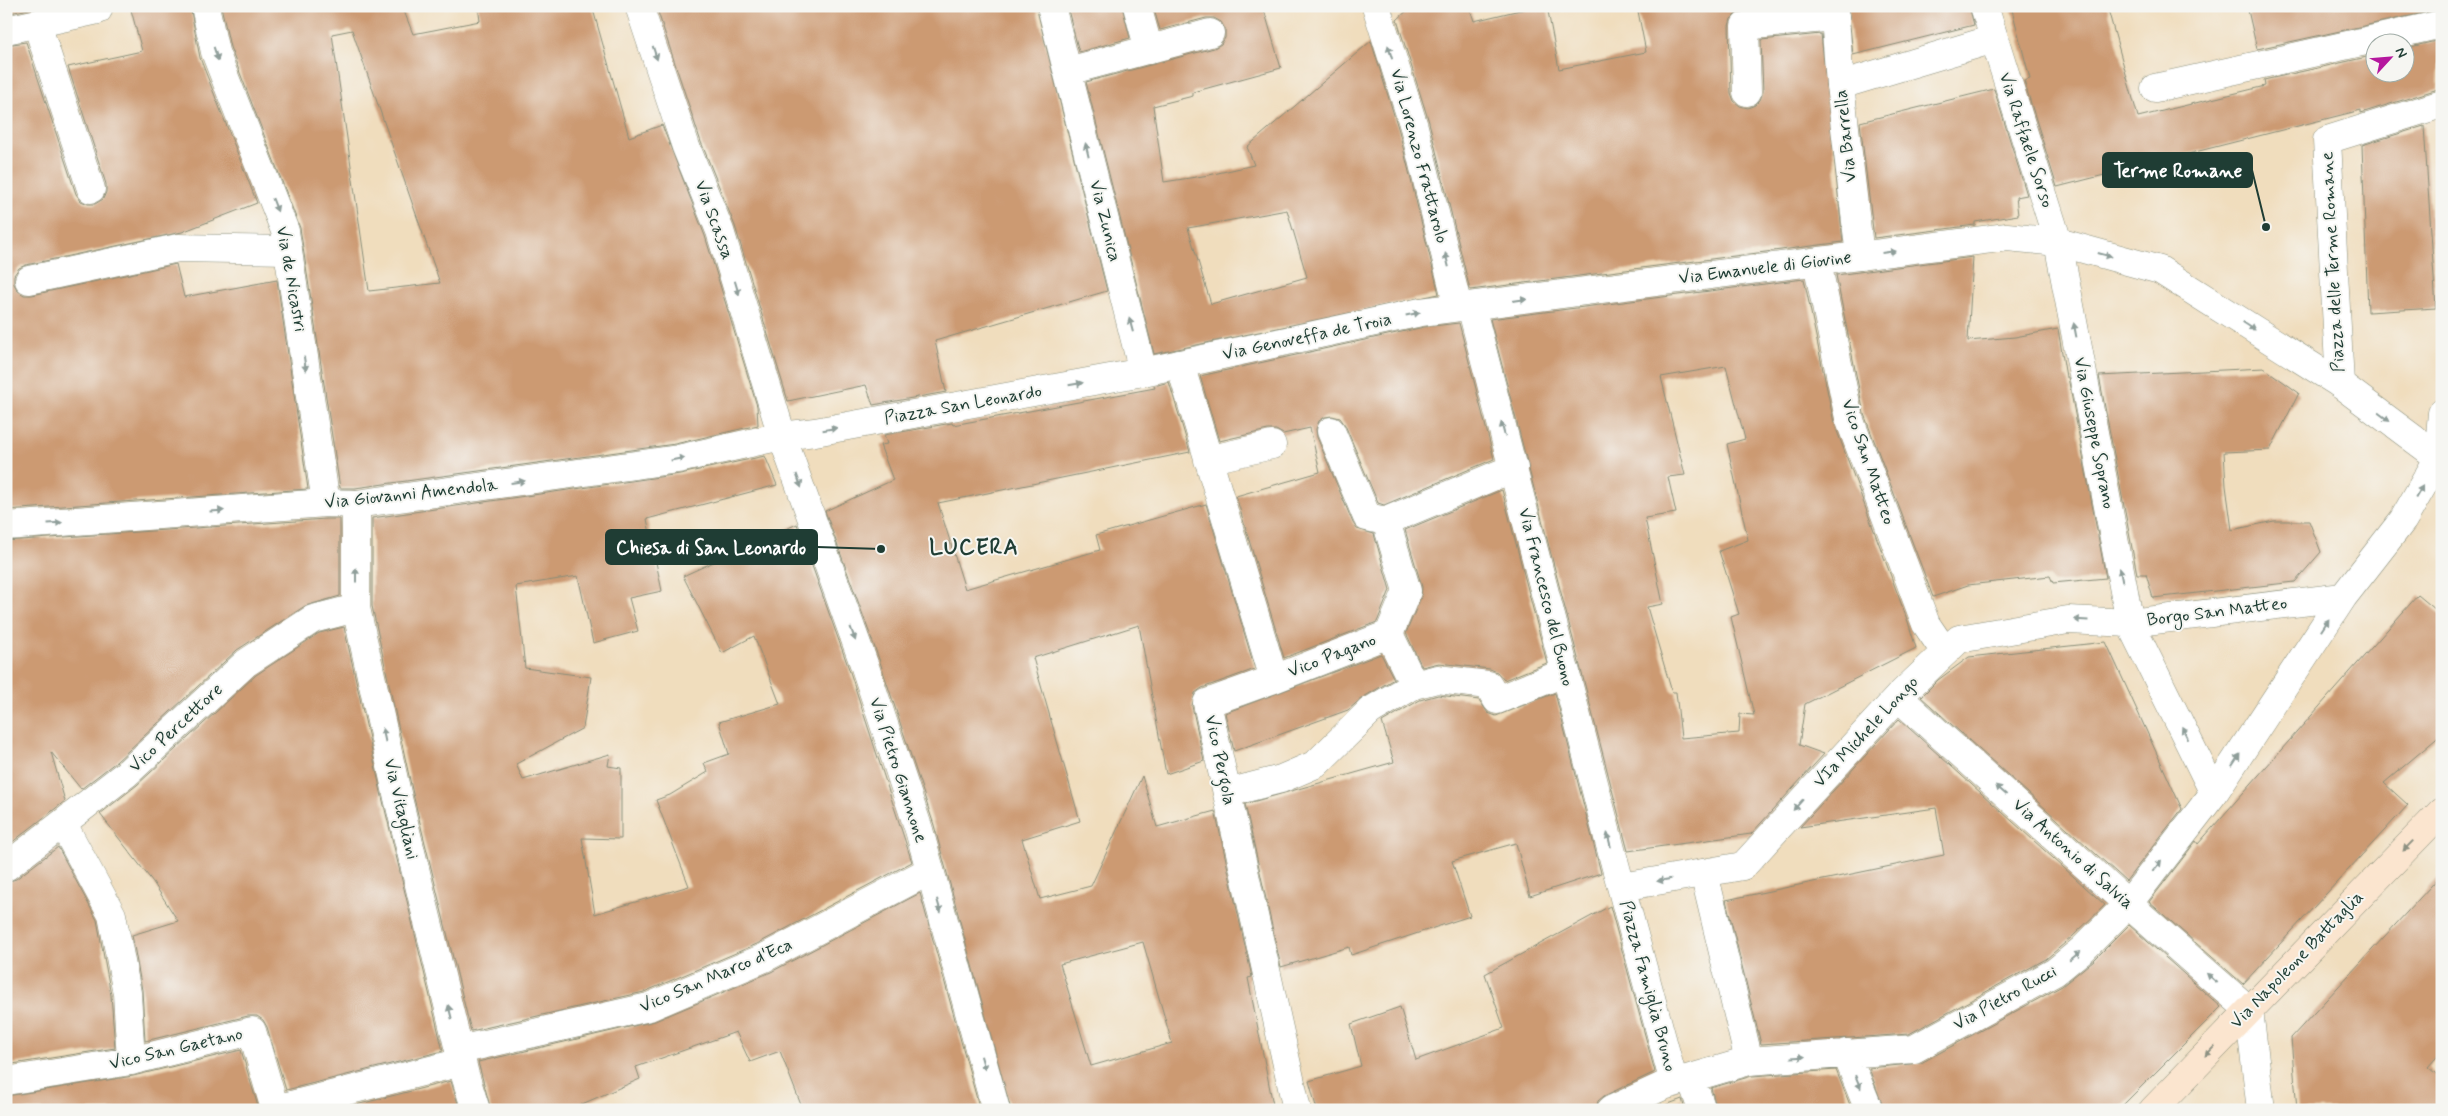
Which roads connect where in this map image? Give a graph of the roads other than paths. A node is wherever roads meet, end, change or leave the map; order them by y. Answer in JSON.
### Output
{"nodes":[{"id":1,"x":97,"y":6,"type":"edge"},
{"id":2,"x":205,"y":6,"type":"edge"},
{"id":3,"x":639,"y":6,"type":"edge"},
{"id":4,"x":1052,"y":6,"type":"edge"},
{"id":5,"x":1137,"y":6,"type":"edge"},
{"id":6,"x":1376,"y":6,"type":"edge"},
{"id":7,"x":1984,"y":6,"type":"edge"},
{"id":8,"x":1834,"y":12,"type":"edge"},
{"id":9,"x":37,"y":24,"type":"junction"},
{"id":10,"x":2442,"y":24,"type":"edge"},
{"id":11,"x":6,"y":30,"type":"edge"},
{"id":12,"x":1210,"y":33,"type":"dead end"},
{"id":13,"x":1994,"y":38,"type":"junction"},
{"id":14,"x":1149,"y":50,"type":"junction"},
{"id":15,"x":1068,"y":71,"type":"junction"},
{"id":16,"x":1840,"y":85,"type":"junction"},
{"id":17,"x":2155,"y":88,"type":"dead end"},
{"id":18,"x":1747,"y":92,"type":"dead end"},
{"id":19,"x":2442,"y":104,"type":"edge"},
{"id":20,"x":91,"y":188,"type":"dead end"},
{"id":21,"x":2058,"y":242,"type":"junction"},
{"id":22,"x":288,"y":250,"type":"junction"},
{"id":23,"x":1860,"y":256,"type":"junction"},
{"id":24,"x":1817,"y":262,"type":"junction"},
{"id":25,"x":29,"y":280,"type":"dead end"},
{"id":26,"x":1465,"y":306,"type":"junction"},
{"id":27,"x":1180,"y":364,"type":"junction"},
{"id":28,"x":1143,"y":372,"type":"junction"},
{"id":29,"x":2340,"y":384,"type":"junction"},
{"id":30,"x":2442,"y":413,"type":"edge"},
{"id":31,"x":1331,"y":431,"type":"dead end"},
{"id":32,"x":782,"y":436,"type":"junction"},
{"id":33,"x":1272,"y":445,"type":"dead end"},
{"id":34,"x":1208,"y":460,"type":"junction"},
{"id":35,"x":2440,"y":460,"type":"edge"},
{"id":36,"x":1514,"y":468,"type":"junction"},
{"id":37,"x":326,"y":504,"type":"junction"},
{"id":38,"x":356,"y":504,"type":"junction"},
{"id":39,"x":1386,"y":521,"type":"junction"},
{"id":40,"x":6,"y":526,"type":"edge"},
{"id":41,"x":2343,"y":597,"type":"junction"},
{"id":42,"x":356,"y":608,"type":"junction"},
{"id":43,"x":2130,"y":623,"type":"junction"},
{"id":44,"x":1389,"y":634,"type":"junction"},
{"id":45,"x":1945,"y":652,"type":"junction"},
{"id":46,"x":1566,"y":672,"type":"junction"},
{"id":47,"x":1274,"y":679,"type":"junction"},
{"id":48,"x":1414,"y":685,"type":"junction"},
{"id":49,"x":1898,"y":696,"type":"junction"},
{"id":50,"x":1227,"y":793,"type":"junction"},
{"id":51,"x":2214,"y":793,"type":"junction"},
{"id":52,"x":2442,"y":811,"type":"edge"},
{"id":53,"x":63,"y":824,"type":"junction"},
{"id":54,"x":6,"y":867,"type":"edge"},
{"id":55,"x":929,"y":871,"type":"junction"},
{"id":56,"x":1704,"y":873,"type":"junction"},
{"id":57,"x":1622,"y":887,"type":"junction"},
{"id":58,"x":2128,"y":904,"type":"junction"},
{"id":59,"x":2249,"y":1010,"type":"junction"},
{"id":60,"x":1846,"y":1053,"type":"junction"},
{"id":61,"x":461,"y":1056,"type":"junction"},
{"id":62,"x":1749,"y":1060,"type":"junction"},
{"id":63,"x":131,"y":1061,"type":"junction"},
{"id":64,"x":1683,"y":1080,"type":"junction"},
{"id":65,"x":6,"y":1081,"type":"edge"},
{"id":66,"x":476,"y":1110,"type":"edge"},
{"id":67,"x":996,"y":1110,"type":"edge"},
{"id":68,"x":1297,"y":1110,"type":"edge"},
{"id":69,"x":1611,"y":1110,"type":"edge"},
{"id":70,"x":1702,"y":1110,"type":"edge"},
{"id":71,"x":1869,"y":1110,"type":"edge"},
{"id":72,"x":2153,"y":1110,"type":"edge"},
{"id":73,"x":2260,"y":1110,"type":"edge"}],
"edges":[{"from":1,"to":9,"type":"street"},
{"from":2,"to":22,"type":"street","name":"Via de Nicastri","one_way":true},
{"from":3,"to":32,"type":"street","name":"Via Scassa","one_way":true},
{"from":4,"to":15,"type":"street","name":"Via Zunica"},
{"from":5,"to":14,"type":"street"},
{"from":26,"to":6,"type":"street","name":"Via Lorenzo Frattarolo","one_way":true},
{"from":7,"to":13,"type":"street","name":"Via Raffaele Sorso"},
{"from":8,"to":16,"type":"street","name":"Via Barrella"},
{"from":8,"to":18,"type":"street","name":"Via Barrella"},
{"from":9,"to":11,"type":"street"},
{"from":9,"to":20,"type":"street"},
{"from":10,"to":17,"type":"street"},
{"from":12,"to":14,"type":"street"},
{"from":13,"to":16,"type":"street"},
{"from":13,"to":21,"type":"street","name":"Via Raffaele Sorso"},
{"from":14,"to":15,"type":"street"},
{"from":28,"to":15,"type":"street","name":"Via Zunica","one_way":true},
{"from":16,"to":23,"type":"street","name":"Via Barrella"},
{"from":19,"to":29,"type":"street","name":"Piazza delle Terme Romane"},
{"from":23,"to":21,"type":"street","name":"Via Emanuele di Giovine","one_way":true},
{"from":21,"to":29,"type":"street","name":"Piazza delle Terme Romane","one_way":true},
{"from":43,"to":21,"type":"street","name":"Via Giuseppe Soprano","one_way":true},
{"from":22,"to":25,"type":"street"},
{"from":22,"to":37,"type":"street","name":"Via de Nicastri","one_way":true},
{"from":23,"to":24,"type":"street","name":"Via Emanuele di Giovine"},
{"from":26,"to":24,"type":"street","name":"Via Emanuele di Giovine","one_way":true},
{"from":24,"to":45,"type":"street","name":"Vico San Matteo"},
{"from":27,"to":26,"type":"street","name":"Via Genoveffa de Troia","one_way":true},
{"from":36,"to":26,"type":"street","name":"Via Francesco del Buono","one_way":true},
{"from":27,"to":28,"type":"street","name":"Via Genoveffa de Troia"},
{"from":27,"to":34,"type":"street"},
{"from":32,"to":28,"type":"street","name":"Piazza San Leonardo","one_way":true},
{"from":29,"to":35,"type":"street","name":"Piazza delle Terme Romane","one_way":true},
{"from":30,"to":35,"type":"street"},
{"from":31,"to":39,"type":"street"},
{"from":38,"to":32,"type":"street","name":"Via Giovanni Amendola","one_way":true},
{"from":32,"to":55,"type":"street","name":"Via Pietro Giannone","one_way":true},
{"from":33,"to":34,"type":"street"},
{"from":34,"to":47,"type":"street"},
{"from":41,"to":35,"type":"street","one_way":true},
{"from":36,"to":39,"type":"street"},
{"from":36,"to":46,"type":"street","name":"Via Francesco del Buono"},
{"from":37,"to":38,"type":"street","name":"Via Giovanni Amendola"},
{"from":40,"to":37,"type":"street","name":"Via Giovanni Amendola","one_way":true},
{"from":42,"to":38,"type":"street","name":"Via Vitagliani","one_way":true},
{"from":39,"to":44,"type":"street","name":"Vico Pagano"},
{"from":41,"to":43,"type":"street","name":"Borgo San Matteo"},
{"from":51,"to":41,"type":"street","one_way":true},
{"from":42,"to":53,"type":"street","name":"Vico Percettore"},
{"from":61,"to":42,"type":"street","name":"Via Vitagliani","one_way":true},
{"from":43,"to":45,"type":"street","name":"VIa Michele Longo","one_way":true},
{"from":51,"to":43,"type":"street","name":"Borgo San Matteo","one_way":true},
{"from":44,"to":47,"type":"street","name":"Vico Pagano"},
{"from":44,"to":48,"type":"street"},
{"from":45,"to":49,"type":"street","name":"VIa Michele Longo"},
{"from":46,"to":48,"type":"street"},
{"from":57,"to":46,"type":"street","name":"Via Francesco del Buono","one_way":true},
{"from":47,"to":50,"type":"street","name":"Vico Pergola"},
{"from":48,"to":50,"type":"street"},
{"from":49,"to":56,"type":"street","name":"VIa Michele Longo","one_way":true},
{"from":58,"to":49,"type":"street","name":"Via Antonio di Salvia","one_way":true},
{"from":50,"to":68,"type":"street","name":"Vico Pergola"},
{"from":58,"to":51,"type":"street","name":"Via Pietro Rucci","one_way":true},
{"from":52,"to":59,"type":"main road","name":"Via Napoleone Battaglia","one_way":true},
{"from":53,"to":54,"type":"street","name":"Vico Percettore"},
{"from":53,"to":63,"type":"street"},
{"from":55,"to":61,"type":"street","name":"Vico San Marco d'Eca"},
{"from":55,"to":67,"type":"street","name":"Via Pietro Giannone","one_way":true},
{"from":56,"to":57,"type":"street","name":"VIa Michele Longo","one_way":true},
{"from":56,"to":62,"type":"street"},
{"from":57,"to":64,"type":"street","name":"Piazza Famiglia Bruno"},
{"from":59,"to":58,"type":"street","name":"Via Antonio di Salvia","one_way":true},
{"from":60,"to":58,"type":"street","name":"Via Pietro Rucci","one_way":true},
{"from":59,"to":72,"type":"main road","name":"Via Napoleone Battaglia","one_way":true},
{"from":59,"to":73,"type":"street"},
{"from":62,"to":60,"type":"street","name":"Via Pietro Rucci","one_way":true},
{"from":60,"to":71,"type":"street","one_way":true},
{"from":61,"to":63,"type":"street","name":"Vico San Gaetano"},
{"from":61,"to":66,"type":"street","name":"Via Vitagliani"},
{"from":62,"to":64,"type":"street","name":"Piazza Famiglia Bruno"},
{"from":63,"to":65,"type":"street","name":"Vico San Gaetano"},
{"from":64,"to":69,"type":"street"},
{"from":64,"to":70,"type":"street"}]}
